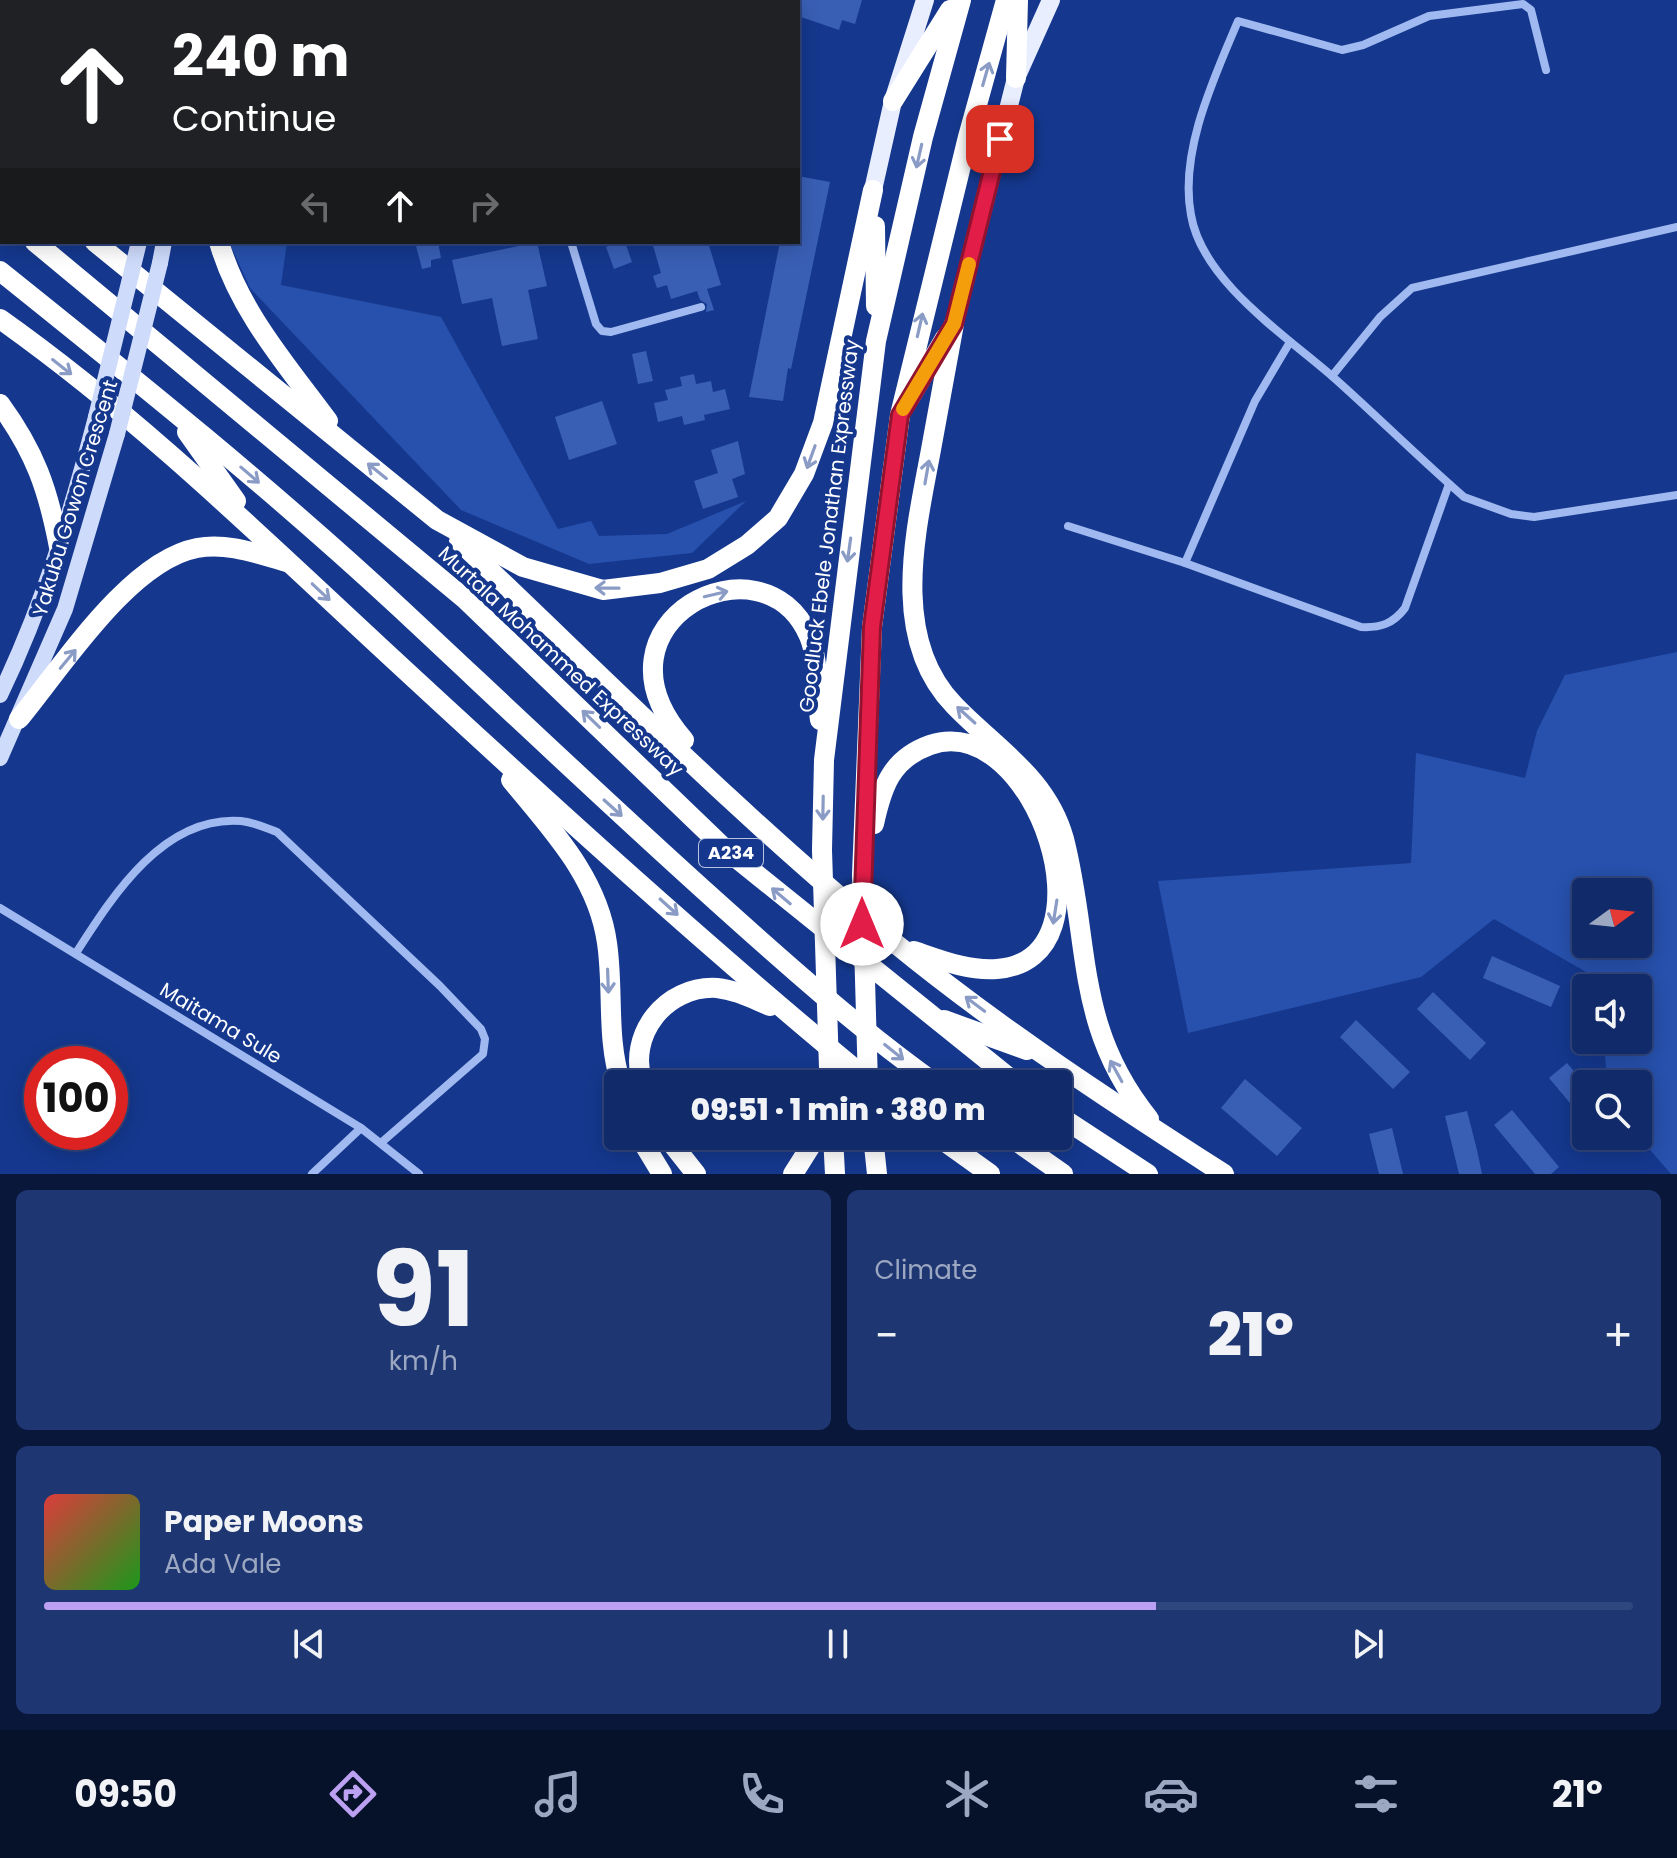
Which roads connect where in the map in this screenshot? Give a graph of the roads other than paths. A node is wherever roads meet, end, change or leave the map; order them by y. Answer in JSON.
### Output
{"nodes":[{"id":1,"x":925,"y":0,"type":"edge"},
{"id":2,"x":958,"y":0,"type":"edge"},
{"id":3,"x":1006,"y":0,"type":"edge"},
{"id":4,"x":1018,"y":0,"type":"edge"},
{"id":5,"x":1051,"y":0,"type":"edge"},
{"id":6,"x":1546,"y":70,"type":"dead end"},
{"id":7,"x":1016,"y":78,"type":"junction"},
{"id":8,"x":893,"y":101,"type":"junction"},
{"id":9,"x":873,"y":190,"type":"junction"},
{"id":10,"x":1677,"y":227,"type":"edge"},
{"id":11,"x":38,"y":244,"type":"edge"},
{"id":12,"x":57,"y":244,"type":"edge"},
{"id":13,"x":97,"y":244,"type":"edge"},
{"id":14,"x":139,"y":244,"type":"edge"},
{"id":15,"x":164,"y":244,"type":"edge"},
{"id":16,"x":220,"y":244,"type":"edge"},
{"id":17,"x":572,"y":244,"type":"edge"},
{"id":18,"x":0,"y":271,"type":"edge"},
{"id":19,"x":90,"y":284,"type":"junction"},
{"id":20,"x":701,"y":307,"type":"dead end"},
{"id":21,"x":0,"y":319,"type":"edge"},
{"id":22,"x":954,"y":324,"type":"junction"},
{"id":23,"x":876,"y":341,"type":"junction"},
{"id":24,"x":1290,"y":342,"type":"junction"},
{"id":25,"x":1332,"y":376,"type":"junction"},
{"id":26,"x":0,"y":404,"type":"edge"},
{"id":27,"x":168,"y":406,"type":"junction"},
{"id":28,"x":900,"y":415,"type":"junction"},
{"id":29,"x":345,"y":444,"type":"junction"},
{"id":30,"x":1449,"y":484,"type":"junction"},
{"id":31,"x":1677,"y":495,"type":"edge"},
{"id":32,"x":437,"y":520,"type":"junction"},
{"id":33,"x":1068,"y":526,"type":"dead end"},
{"id":34,"x":256,"y":529,"type":"junction"},
{"id":35,"x":59,"y":547,"type":"junction"},
{"id":36,"x":289,"y":563,"type":"junction"},
{"id":37,"x":1185,"y":563,"type":"junction"},
{"id":38,"x":0,"y":695,"type":"edge"},
{"id":39,"x":19,"y":719,"type":"junction"},
{"id":40,"x":485,"y":744,"type":"junction"},
{"id":41,"x":0,"y":758,"type":"edge"},
{"id":42,"x":824,"y":760,"type":"junction"},
{"id":43,"x":741,"y":807,"type":"junction"},
{"id":44,"x":862,"y":869,"type":"junction"},
{"id":45,"x":0,"y":908,"type":"edge"},
{"id":46,"x":897,"y":945,"type":"junction"},
{"id":47,"x":76,"y":953,"type":"junction"},
{"id":48,"x":788,"y":1014,"type":"junction"},
{"id":49,"x":926,"y":1014,"type":"junction"},
{"id":50,"x":1046,"y":1056,"type":"junction"},
{"id":51,"x":619,"y":1070,"type":"edge"},
{"id":52,"x":641,"y":1070,"type":"edge"},
{"id":53,"x":829,"y":1070,"type":"edge"},
{"id":54,"x":854,"y":1070,"type":"edge"},
{"id":55,"x":870,"y":1070,"type":"edge"},
{"id":56,"x":919,"y":1070,"type":"edge"},
{"id":57,"x":999,"y":1070,"type":"edge"},
{"id":58,"x":1072,"y":1124,"type":"edge"},
{"id":59,"x":361,"y":1128,"type":"junction"},
{"id":60,"x":1162,"y":1134,"type":"junction"},
{"id":61,"x":382,"y":1142,"type":"junction"},
{"id":62,"x":647,"y":1150,"type":"edge"},
{"id":63,"x":677,"y":1150,"type":"edge"},
{"id":64,"x":808,"y":1150,"type":"edge"},
{"id":65,"x":834,"y":1150,"type":"edge"},
{"id":66,"x":874,"y":1150,"type":"edge"},
{"id":67,"x":957,"y":1150,"type":"edge"},
{"id":68,"x":1029,"y":1150,"type":"edge"},
{"id":69,"x":312,"y":1174,"type":"edge"},
{"id":70,"x":419,"y":1174,"type":"edge"},
{"id":71,"x":662,"y":1174,"type":"edge"},
{"id":72,"x":696,"y":1174,"type":"edge"},
{"id":73,"x":793,"y":1174,"type":"edge"},
{"id":74,"x":835,"y":1174,"type":"edge"},
{"id":75,"x":877,"y":1174,"type":"edge"},
{"id":76,"x":990,"y":1174,"type":"edge"},
{"id":77,"x":1063,"y":1174,"type":"edge"},
{"id":78,"x":1148,"y":1174,"type":"edge"},
{"id":79,"x":1224,"y":1174,"type":"edge"}],
"edges":[{"from":1,"to":8,"type":"main road"},
{"from":2,"to":8,"type":"highway"},
{"from":2,"to":23,"type":"highway","name":"Goodluck Ebele Jonathan Expressway","one_way":true},
{"from":28,"to":3,"type":"highway","one_way":true},
{"from":4,"to":7,"type":"highway"},
{"from":5,"to":7,"type":"main road"},
{"from":6,"to":24,"type":"street"},
{"from":7,"to":22,"type":"main road"},
{"from":8,"to":9,"type":"main road"},
{"from":9,"to":23,"type":"highway"},
{"from":9,"to":32,"type":"highway","one_way":true},
{"from":10,"to":25,"type":"street"},
{"from":11,"to":19,"type":"highway","name":"Murtala Mohammed Expressway"},
{"from":12,"to":19,"type":"highway"},
{"from":13,"to":29,"type":"highway"},
{"from":14,"to":35,"type":"main road","name":"Yakubu Gowon Crescent","bridge":true},
{"from":15,"to":39,"type":"main road","name":"Yakubu Gowon Crescent","bridge":true},
{"from":16,"to":29,"type":"highway"},
{"from":17,"to":20,"type":"street"},
{"from":18,"to":27,"type":"highway"},
{"from":49,"to":19,"type":"highway","name":"Murtala Mohammed Expressway","number":"A234","one_way":true},
{"from":21,"to":34,"type":"highway","one_way":true},
{"from":22,"to":28,"type":"highway"},
{"from":60,"to":22,"type":"highway","one_way":true},
{"from":23,"to":42,"type":"highway","name":"Goodluck Ebele Jonathan Expressway","one_way":true},
{"from":24,"to":25,"type":"street"},
{"from":24,"to":37,"type":"street"},
{"from":25,"to":30,"type":"street"},
{"from":26,"to":35,"type":"highway"},
{"from":27,"to":34,"type":"highway"},
{"from":27,"to":56,"type":"highway","number":"A234","one_way":true},
{"from":28,"to":44,"type":"highway"},
{"from":32,"to":29,"type":"highway","one_way":true},
{"from":30,"to":31,"type":"street"},
{"from":30,"to":37,"type":"street"},
{"from":32,"to":43,"type":"highway","name":"Murtala Mohammed Expressway"},
{"from":33,"to":37,"type":"street"},
{"from":34,"to":36,"type":"highway"},
{"from":35,"to":38,"type":"main road","name":"Yakubu Gowon Crescent"},
{"from":39,"to":36,"type":"highway","one_way":true},
{"from":36,"to":40,"type":"highway","one_way":true},
{"from":39,"to":41,"type":"main road","name":"Yakubu Gowon Crescent"},
{"from":40,"to":48,"type":"highway","one_way":true},
{"from":40,"to":51,"type":"highway","one_way":true},
{"from":43,"to":42,"type":"highway","one_way":true},
{"from":42,"to":53,"type":"highway","name":"Goodluck Ebele Jonathan Expressway","one_way":true,"bridge":true},
{"from":43,"to":46,"type":"highway","name":"Murtala Mohammed Expressway"},
{"from":44,"to":46,"type":"highway","one_way":true},
{"from":44,"to":55,"type":"highway","bridge":true},
{"from":45,"to":47,"type":"street","name":"Maitama Sule"},
{"from":50,"to":46,"type":"highway","name":"Murtala Mohammed Expressway","one_way":true},
{"from":47,"to":59,"type":"street","name":"Maitama Sule"},
{"from":47,"to":61,"type":"street"},
{"from":48,"to":52,"type":"highway"},
{"from":48,"to":54,"type":"highway"},
{"from":49,"to":50,"type":"highway"},
{"from":49,"to":57,"type":"highway","name":"Murtala Mohammed Expressway","number":"A234"},
{"from":50,"to":60,"type":"highway","name":"Murtala Mohammed Expressway"},
{"from":58,"to":78,"type":"highway"},
{"from":59,"to":61,"type":"street","name":"Maitama Sule"},
{"from":59,"to":69,"type":"street"},
{"from":60,"to":79,"type":"highway","name":"Murtala Mohammed Expressway"},
{"from":61,"to":70,"type":"street","name":"Maitama Sule"},
{"from":62,"to":71,"type":"highway"},
{"from":63,"to":72,"type":"highway"},
{"from":64,"to":73,"type":"highway"},
{"from":65,"to":74,"type":"highway"},
{"from":66,"to":75,"type":"highway"},
{"from":67,"to":76,"type":"highway"},
{"from":68,"to":77,"type":"highway"}]}
